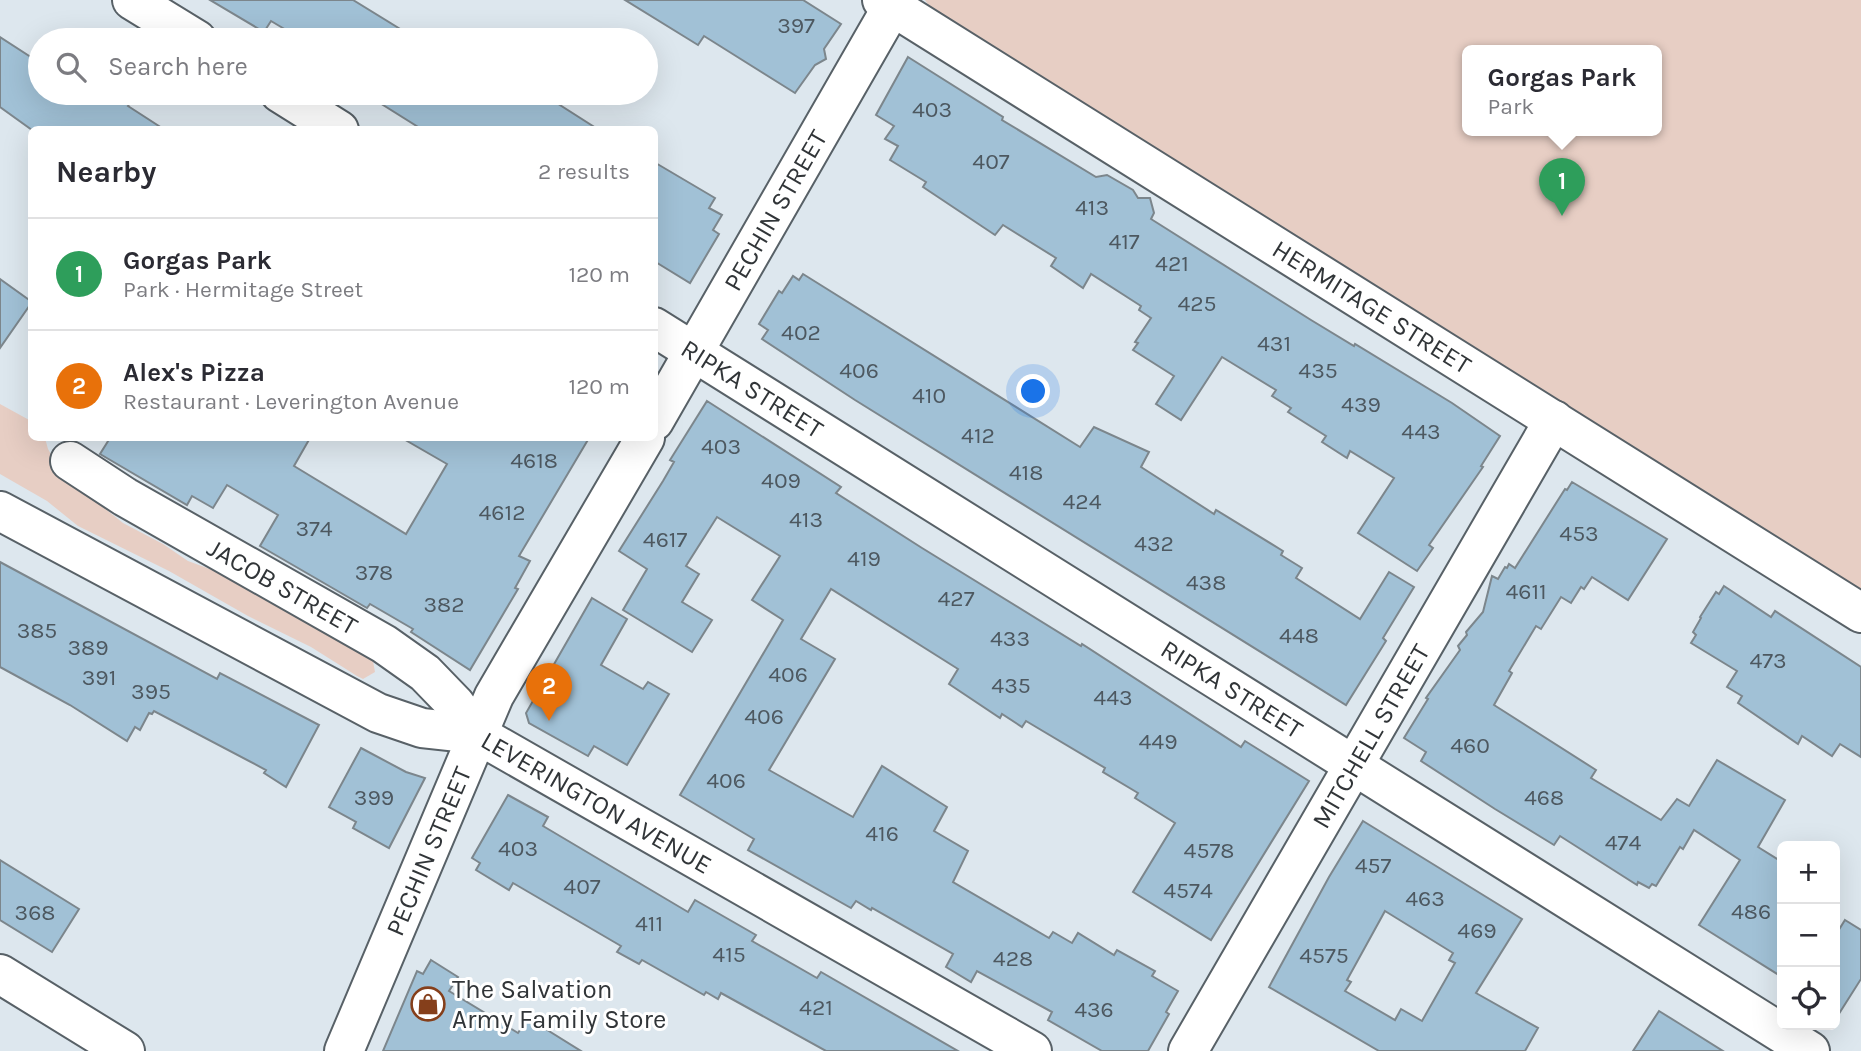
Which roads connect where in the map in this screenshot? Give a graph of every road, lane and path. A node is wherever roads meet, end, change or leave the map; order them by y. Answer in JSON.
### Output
{"nodes":[{"id":1,"x":132,"y":0,"type":"edge"},
{"id":2,"x":890,"y":2,"type":"edge"},
{"id":3,"x":178,"y":28,"type":"edge"},
{"id":4,"x":299,"y":105,"type":"edge"},
{"id":5,"x":333,"y":126,"type":"edge"},
{"id":6,"x":658,"y":329,"type":"edge"},
{"id":7,"x":695,"y":352,"type":"junction"},
{"id":8,"x":658,"y":414,"type":"edge"},
{"id":9,"x":1554,"y":420,"type":"junction"},
{"id":10,"x":643,"y":441,"type":"edge"},
{"id":11,"x":70,"y":461,"type":"dead end"},
{"id":12,"x":0,"y":511,"type":"edge"},
{"id":13,"x":1861,"y":613,"type":"edge"},
{"id":14,"x":477,"y":734,"type":"junction"},
{"id":15,"x":1353,"y":765,"type":"junction"},
{"id":16,"x":0,"y":974,"type":"edge"},
{"id":17,"x":125,"y":1051,"type":"edge"},
{"id":18,"x":344,"y":1051,"type":"edge"},
{"id":19,"x":1032,"y":1051,"type":"edge"},
{"id":20,"x":1188,"y":1051,"type":"edge"},
{"id":21,"x":1810,"y":1051,"type":"edge"}],
"edges":[{"from":1,"to":3,"type":"street"},
{"from":2,"to":7,"type":"street","name":"PECHIN STREET"},
{"from":2,"to":9,"type":"street","name":"HERMITAGE STREET"},
{"from":4,"to":5,"type":"street"},
{"from":6,"to":7,"type":"street","name":"RIPKA STREET"},
{"from":7,"to":8,"type":"street","name":"PECHIN STREET"},
{"from":7,"to":15,"type":"street","name":"RIPKA STREET"},
{"from":9,"to":13,"type":"street","name":"HERMITAGE STREET"},
{"from":9,"to":15,"type":"street","name":"MITCHELL STREET"},
{"from":10,"to":14,"type":"street","name":"PECHIN STREET"},
{"from":11,"to":14,"type":"street","name":"JACOB STREET"},
{"from":12,"to":14,"type":"street","name":"LEVERINGTON AVENUE"},
{"from":14,"to":18,"type":"street","name":"PECHIN STREET"},
{"from":14,"to":19,"type":"street","name":"LEVERINGTON AVENUE"},
{"from":15,"to":20,"type":"street","name":"MITCHELL STREET"},
{"from":15,"to":21,"type":"street","name":"RIPKA STREET"},
{"from":16,"to":17,"type":"street"}]}
